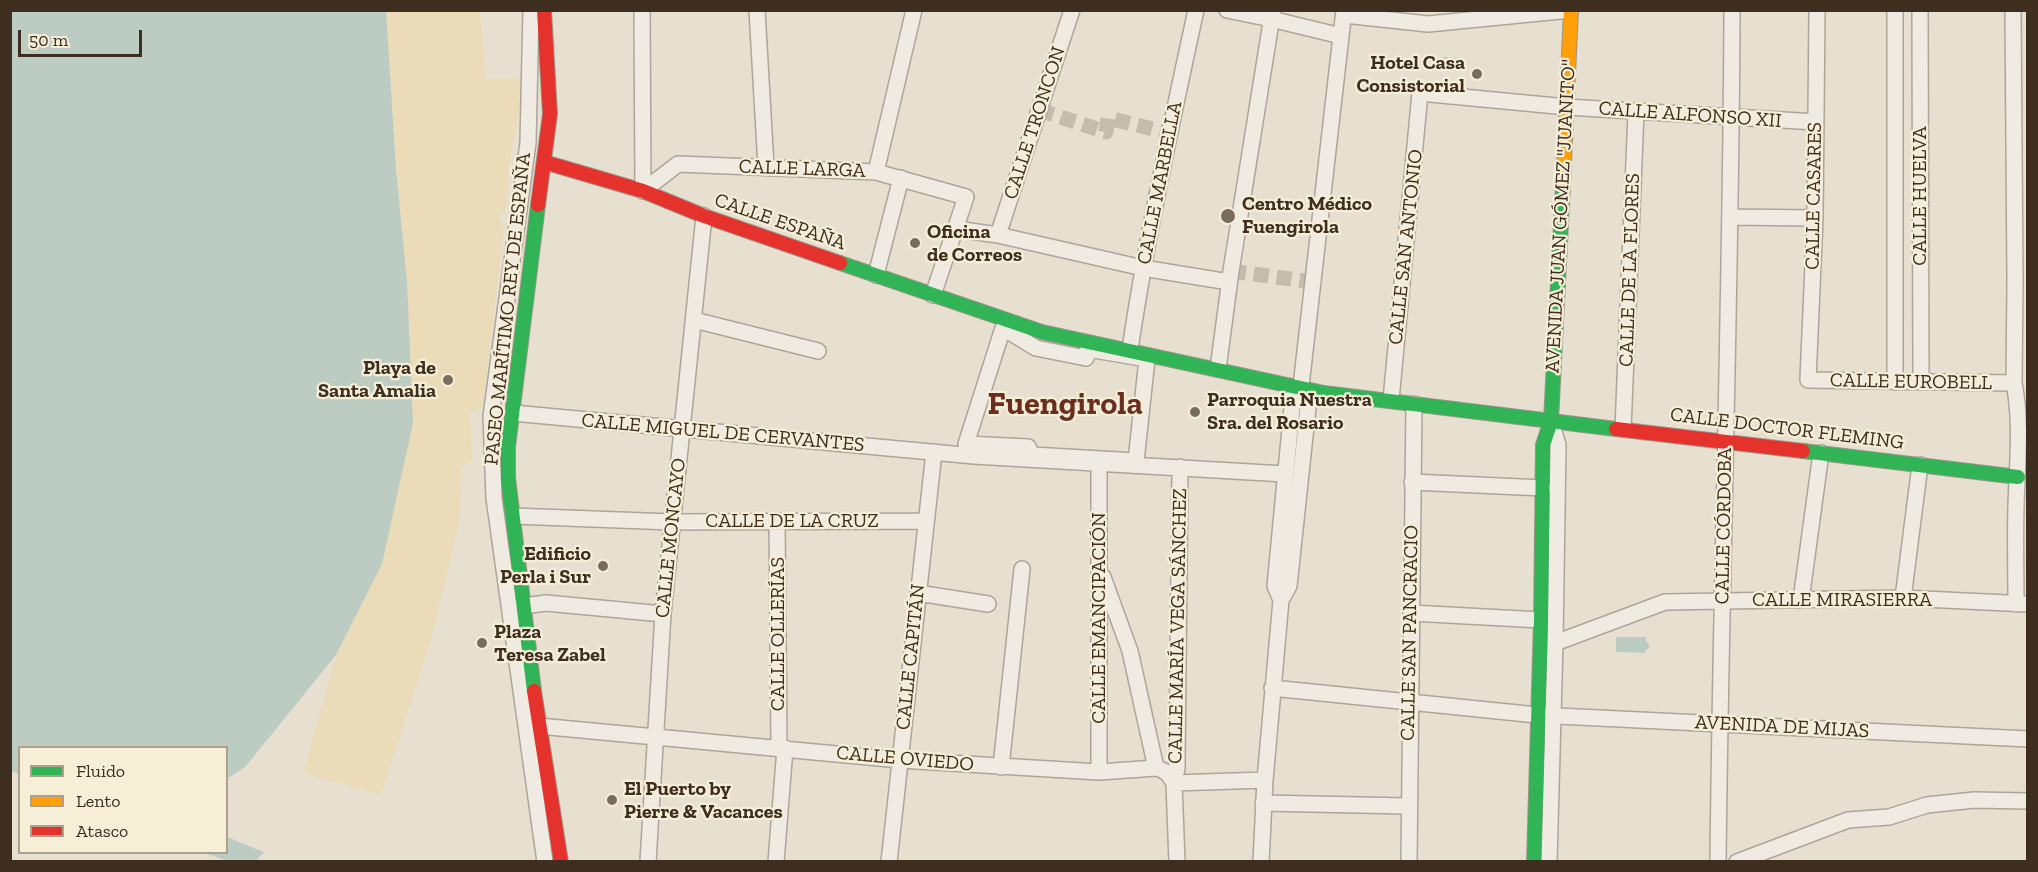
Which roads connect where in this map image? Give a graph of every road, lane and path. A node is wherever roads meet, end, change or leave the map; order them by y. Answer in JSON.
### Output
{"nodes":[{"id":1,"x":531,"y":10,"type":"edge"},
{"id":2,"x":544,"y":10,"type":"edge"},
{"id":3,"x":642,"y":10,"type":"edge"},
{"id":4,"x":757,"y":10,"type":"edge"},
{"id":5,"x":914,"y":10,"type":"edge"},
{"id":6,"x":1072,"y":10,"type":"edge"},
{"id":7,"x":1196,"y":10,"type":"edge"},
{"id":8,"x":1227,"y":10,"type":"edge"},
{"id":9,"x":1571,"y":10,"type":"edge"},
{"id":10,"x":1732,"y":10,"type":"edge"},
{"id":11,"x":1817,"y":10,"type":"edge"},
{"id":12,"x":1895,"y":10,"type":"edge"},
{"id":13,"x":1920,"y":10,"type":"edge"},
{"id":14,"x":2013,"y":10,"type":"edge"},
{"id":15,"x":1344,"y":13,"type":"edge"},
{"id":16,"x":1272,"y":15,"type":"edge"},
{"id":17,"x":1429,"y":17,"type":"edge"},
{"id":18,"x":1341,"y":36,"type":"junction"},
{"id":19,"x":1420,"y":93,"type":"joint"},
{"id":20,"x":1566,"y":107,"type":"junction"},
{"id":21,"x":1636,"y":112,"type":"junction"},
{"id":22,"x":1732,"y":118,"type":"junction"},
{"id":23,"x":1816,"y":122,"type":"junction"},
{"id":24,"x":2021,"y":158,"type":"edge"},
{"id":25,"x":544,"y":162,"type":"junction"},
{"id":26,"x":766,"y":167,"type":"junction"},
{"id":27,"x":876,"y":172,"type":"junction"},
{"id":28,"x":901,"y":178,"type":"junction"},
{"id":29,"x":643,"y":191,"type":"junction"},
{"id":30,"x":704,"y":216,"type":"junction"},
{"id":31,"x":1730,"y":217,"type":"junction"},
{"id":32,"x":1815,"y":218,"type":"junction"},
{"id":33,"x":956,"y":229,"type":"junction"},
{"id":34,"x":998,"y":236,"type":"junction"},
{"id":35,"x":1143,"y":268,"type":"junction"},
{"id":36,"x":876,"y":275,"type":"junction"},
{"id":37,"x":2022,"y":280,"type":"edge"},
{"id":38,"x":1229,"y":282,"type":"junction"},
{"id":39,"x":933,"y":295,"type":"junction"},
{"id":40,"x":694,"y":320,"type":"junction"},
{"id":41,"x":818,"y":351,"type":"dead end"},
{"id":42,"x":1130,"y":353,"type":"junction"},
{"id":43,"x":1218,"y":369,"type":"junction"},
{"id":44,"x":1808,"y":381,"type":"joint"},
{"id":45,"x":1895,"y":382,"type":"junction"},
{"id":46,"x":1921,"y":382,"type":"junction"},
{"id":47,"x":2014,"y":383,"type":"junction"},
{"id":48,"x":1301,"y":386,"type":"junction"},
{"id":49,"x":2022,"y":399,"type":"edge"},
{"id":50,"x":1391,"y":400,"type":"junction"},
{"id":51,"x":1414,"y":404,"type":"junction"},
{"id":52,"x":513,"y":413,"type":"junction"},
{"id":53,"x":1551,"y":422,"type":"junction"},
{"id":54,"x":682,"y":429,"type":"junction"},
{"id":55,"x":1623,"y":429,"type":"junction"},
{"id":56,"x":1725,"y":441,"type":"junction"},
{"id":57,"x":934,"y":452,"type":"junction"},
{"id":58,"x":1821,"y":453,"type":"junction"},
{"id":59,"x":1099,"y":463,"type":"junction"},
{"id":60,"x":1920,"y":465,"type":"junction"},
{"id":61,"x":1180,"y":467,"type":"junction"},
{"id":62,"x":1285,"y":474,"type":"junction"},
{"id":63,"x":2018,"y":477,"type":"junction"},
{"id":64,"x":1412,"y":482,"type":"junction"},
{"id":65,"x":1543,"y":488,"type":"junction"},
{"id":66,"x":2022,"y":508,"type":"edge"},
{"id":67,"x":513,"y":516,"type":"junction"},
{"id":68,"x":777,"y":521,"type":"junction"},
{"id":69,"x":926,"y":521,"type":"junction"},
{"id":70,"x":672,"y":522,"type":"junction"},
{"id":71,"x":1098,"y":566,"type":"junction"},
{"id":72,"x":1022,"y":568,"type":"dead end"},
{"id":73,"x":918,"y":593,"type":"junction"},
{"id":74,"x":1903,"y":598,"type":"junction"},
{"id":75,"x":1281,"y":600,"type":"junction"},
{"id":76,"x":1802,"y":600,"type":"junction"},
{"id":77,"x":1722,"y":601,"type":"junction"},
{"id":78,"x":988,"y":604,"type":"dead end"},
{"id":79,"x":2022,"y":604,"type":"edge"},
{"id":80,"x":524,"y":606,"type":"junction"},
{"id":81,"x":1411,"y":613,"type":"junction"},
{"id":82,"x":663,"y":614,"type":"junction"},
{"id":83,"x":1541,"y":620,"type":"junction"},
{"id":84,"x":1555,"y":643,"type":"junction"},
{"id":85,"x":1272,"y":688,"type":"junction"},
{"id":86,"x":1410,"y":702,"type":"junction"},
{"id":87,"x":1537,"y":715,"type":"junction"},
{"id":88,"x":1554,"y":716,"type":"junction"},
{"id":89,"x":1719,"y":724,"type":"junction"},
{"id":90,"x":539,"y":726,"type":"junction"},
{"id":91,"x":655,"y":736,"type":"junction"},
{"id":92,"x":2028,"y":739,"type":"edge"},
{"id":93,"x":782,"y":748,"type":"junction"},
{"id":94,"x":900,"y":760,"type":"junction"},
{"id":95,"x":1001,"y":767,"type":"junction"},
{"id":96,"x":1156,"y":768,"type":"junction"},
{"id":97,"x":1099,"y":772,"type":"junction"},
{"id":98,"x":1265,"y":780,"type":"junction"},
{"id":99,"x":1174,"y":783,"type":"junction"},
{"id":100,"x":2028,"y":801,"type":"edge"},
{"id":101,"x":1263,"y":802,"type":"junction"},
{"id":102,"x":1408,"y":806,"type":"junction"},
{"id":103,"x":545,"y":861,"type":"edge"},
{"id":104,"x":561,"y":861,"type":"edge"},
{"id":105,"x":648,"y":861,"type":"edge"},
{"id":106,"x":776,"y":861,"type":"edge"},
{"id":107,"x":889,"y":861,"type":"edge"},
{"id":108,"x":1177,"y":861,"type":"edge"},
{"id":109,"x":1261,"y":861,"type":"edge"},
{"id":110,"x":1409,"y":861,"type":"edge"},
{"id":111,"x":1534,"y":861,"type":"edge"},
{"id":112,"x":1549,"y":861,"type":"edge"},
{"id":113,"x":1718,"y":861,"type":"edge"},
{"id":114,"x":1737,"y":861,"type":"edge"}],
"edges":[{"from":1,"to":103,"type":"street"},
{"from":2,"to":25,"type":"street","name":"PASEO MARÍTIMO REY DE ESPAÑA"},
{"from":3,"to":29,"type":"street"},
{"from":4,"to":26,"type":"street"},
{"from":5,"to":27,"type":"street"},
{"from":6,"to":34,"type":"street","name":"CALLE TRONCON"},
{"from":7,"to":35,"type":"street","name":"CALLE MARBELLA"},
{"from":8,"to":16,"type":"street"},
{"from":9,"to":17,"type":"street"},
{"from":9,"to":20,"type":"street","name":"AVENIDA JUAN GÓMEZ \"JUANITO\""},
{"from":10,"to":22,"type":"street","name":"CALLE CÓRDOBA"},
{"from":11,"to":23,"type":"street","name":"CALLE CASARES"},
{"from":12,"to":45,"type":"street","name":"CALLE HUELVA"},
{"from":13,"to":46,"type":"street","name":"CALLE HUELVA"},
{"from":14,"to":24,"type":"street"},
{"from":15,"to":17,"type":"street"},
{"from":15,"to":18,"type":"street"},
{"from":16,"to":18,"type":"street"},
{"from":16,"to":38,"type":"street"},
{"from":18,"to":48,"type":"street"},
{"from":19,"to":20,"type":"street","name":"CALLE ALFONSO XII"},
{"from":19,"to":50,"type":"street","name":"CALLE SAN ANTONIO"},
{"from":20,"to":21,"type":"street","name":"CALLE ALFONSO XII"},
{"from":20,"to":53,"type":"street","name":"AVENIDA JUAN GÓMEZ \"JUANITO\""},
{"from":21,"to":22,"type":"street","name":"CALLE ALFONSO XII"},
{"from":21,"to":55,"type":"street","name":"CALLE DE LA FLORES"},
{"from":22,"to":23,"type":"street","name":"CALLE ALFONSO XII"},
{"from":22,"to":31,"type":"street","name":"CALLE CÓRDOBA"},
{"from":23,"to":32,"type":"street","name":"CALLE CASARES"},
{"from":24,"to":37,"type":"street"},
{"from":25,"to":29,"type":"street","name":"CALLE ESPAÑA"},
{"from":25,"to":52,"type":"street","name":"PASEO MARÍTIMO REY DE ESPAÑA"},
{"from":26,"to":27,"type":"street","name":"CALLE LARGA"},
{"from":26,"to":29,"type":"street","name":"CALLE LARGA"},
{"from":27,"to":28,"type":"street","name":"CALLE LARGA"},
{"from":28,"to":33,"type":"street","name":"CALLE LARGA"},
{"from":28,"to":36,"type":"street"},
{"from":29,"to":30,"type":"street","name":"CALLE ESPAÑA"},
{"from":30,"to":36,"type":"street","name":"CALLE ESPAÑA"},
{"from":30,"to":40,"type":"street","name":"CALLE MONCAYO"},
{"from":31,"to":32,"type":"street"},
{"from":31,"to":56,"type":"street","name":"CALLE CÓRDOBA"},
{"from":32,"to":44,"type":"street","name":"CALLE CASARES"},
{"from":33,"to":34,"type":"street"},
{"from":33,"to":39,"type":"street"},
{"from":34,"to":35,"type":"street"},
{"from":35,"to":38,"type":"street"},
{"from":35,"to":42,"type":"street","name":"CALLE MARBELLA"},
{"from":36,"to":39,"type":"street","name":"CALLE ESPAÑA"},
{"from":37,"to":47,"type":"street"},
{"from":38,"to":43,"type":"street"},
{"from":39,"to":42,"type":"street","name":"CALLE ESPAÑA"},
{"from":40,"to":41,"type":"street"},
{"from":40,"to":54,"type":"street","name":"CALLE MONCAYO"},
{"from":42,"to":42,"type":"street"},
{"from":42,"to":43,"type":"street","name":"CALLE ESPAÑA"},
{"from":43,"to":48,"type":"street","name":"CALLE ESPAÑA"},
{"from":44,"to":45,"type":"street","name":"CALLE EUROBELL"},
{"from":45,"to":46,"type":"street","name":"CALLE EUROBELL"},
{"from":46,"to":47,"type":"street","name":"CALLE EUROBELL"},
{"from":47,"to":49,"type":"street"},
{"from":48,"to":50,"type":"street","name":"CALLE DOCTOR FLEMING"},
{"from":48,"to":62,"type":"street"},
{"from":48,"to":75,"type":"street"},
{"from":49,"to":63,"type":"street"},
{"from":50,"to":51,"type":"street","name":"CALLE DOCTOR FLEMING"},
{"from":51,"to":53,"type":"street","name":"CALLE DOCTOR FLEMING"},
{"from":51,"to":64,"type":"street","name":"CALLE SAN PANCRACIO"},
{"from":52,"to":54,"type":"street","name":"CALLE MIGUEL DE CERVANTES"},
{"from":52,"to":67,"type":"street","name":"PASEO MARÍTIMO REY DE ESPAÑA"},
{"from":53,"to":55,"type":"street","name":"CALLE DOCTOR FLEMING"},
{"from":53,"to":65,"type":"street","name":"AVENIDA JUAN GÓMEZ \"JUANITO\""},
{"from":53,"to":84,"type":"street","name":"AVENIDA JUAN GÓMEZ \"JUANITO\""},
{"from":54,"to":57,"type":"street","name":"CALLE MIGUEL DE CERVANTES"},
{"from":54,"to":70,"type":"street","name":"CALLE MONCAYO"},
{"from":55,"to":56,"type":"street","name":"CALLE DOCTOR FLEMING"},
{"from":56,"to":58,"type":"street","name":"CALLE DOCTOR FLEMING"},
{"from":56,"to":77,"type":"street","name":"CALLE CÓRDOBA"},
{"from":57,"to":59,"type":"street","name":"CALLE MIGUEL DE CERVANTES"},
{"from":57,"to":69,"type":"street","name":"CALLE CAPITÁN"},
{"from":58,"to":60,"type":"street","name":"CALLE DOCTOR FLEMING"},
{"from":58,"to":76,"type":"street"},
{"from":59,"to":61,"type":"street","name":"CALLE MIGUEL DE CERVANTES"},
{"from":59,"to":71,"type":"street","name":"CALLE EMANCIPACIÓN"},
{"from":60,"to":63,"type":"street","name":"CALLE DOCTOR FLEMING"},
{"from":60,"to":74,"type":"street"},
{"from":61,"to":62,"type":"street","name":"CALLE MIGUEL DE CERVANTES"},
{"from":61,"to":99,"type":"street","name":"CALLE MARÍA VEGA SÁNCHEZ"},
{"from":62,"to":75,"type":"street"},
{"from":63,"to":66,"type":"street"},
{"from":64,"to":65,"type":"street"},
{"from":64,"to":81,"type":"street","name":"CALLE SAN PANCRACIO"},
{"from":65,"to":83,"type":"street","name":"AVENIDA JUAN GÓMEZ \"JUANITO\""},
{"from":66,"to":79,"type":"street"},
{"from":67,"to":70,"type":"street","name":"CALLE DE LA CRUZ"},
{"from":67,"to":80,"type":"street","name":"PASEO MARÍTIMO REY DE ESPAÑA"},
{"from":68,"to":69,"type":"street","name":"CALLE DE LA CRUZ"},
{"from":68,"to":70,"type":"street","name":"CALLE DE LA CRUZ"},
{"from":68,"to":93,"type":"street","name":"CALLE OLLERÍAS"},
{"from":69,"to":73,"type":"street","name":"CALLE CAPITÁN"},
{"from":70,"to":82,"type":"street","name":"CALLE MONCAYO"},
{"from":71,"to":96,"type":"street"},
{"from":71,"to":97,"type":"street","name":"CALLE EMANCIPACIÓN"},
{"from":72,"to":95,"type":"street"},
{"from":73,"to":78,"type":"street"},
{"from":73,"to":94,"type":"street","name":"CALLE CAPITÁN"},
{"from":74,"to":76,"type":"street","name":"CALLE MIRASIERRA"},
{"from":74,"to":79,"type":"street","name":"CALLE MIRASIERRA"},
{"from":75,"to":85,"type":"street"},
{"from":76,"to":77,"type":"street","name":"CALLE MIRASIERRA"},
{"from":77,"to":84,"type":"street","name":"CALLE MIRASIERRA"},
{"from":77,"to":89,"type":"street","name":"CALLE CÓRDOBA"},
{"from":80,"to":82,"type":"street"},
{"from":80,"to":90,"type":"street","name":"PASEO MARÍTIMO REY DE ESPAÑA"},
{"from":81,"to":83,"type":"street"},
{"from":81,"to":86,"type":"street","name":"CALLE SAN PANCRACIO"},
{"from":82,"to":91,"type":"street","name":"CALLE MONCAYO"},
{"from":83,"to":87,"type":"street","name":"AVENIDA JUAN GÓMEZ \"JUANITO\""},
{"from":84,"to":88,"type":"street","name":"AVENIDA JUAN GÓMEZ \"JUANITO\""},
{"from":85,"to":86,"type":"street","name":"AVENIDA DE MIJAS"},
{"from":85,"to":98,"type":"street"},
{"from":86,"to":87,"type":"street","name":"AVENIDA DE MIJAS"},
{"from":86,"to":102,"type":"street","name":"CALLE SAN PANCRACIO"},
{"from":87,"to":88,"type":"street","name":"AVENIDA DE MIJAS"},
{"from":87,"to":111,"type":"street","name":"AVENIDA JUAN GÓMEZ \"JUANITO\""},
{"from":88,"to":89,"type":"street","name":"AVENIDA DE MIJAS"},
{"from":88,"to":112,"type":"street","name":"AVENIDA JUAN GÓMEZ \"JUANITO\""},
{"from":89,"to":92,"type":"street","name":"AVENIDA DE MIJAS"},
{"from":89,"to":113,"type":"street","name":"CALLE CÓRDOBA"},
{"from":90,"to":91,"type":"street","name":"CALLE OVIEDO"},
{"from":90,"to":104,"type":"street","name":"PASEO MARÍTIMO REY DE ESPAÑA"},
{"from":91,"to":93,"type":"street","name":"CALLE OVIEDO"},
{"from":91,"to":105,"type":"street","name":"CALLE MONCAYO"},
{"from":93,"to":94,"type":"street","name":"CALLE OVIEDO"},
{"from":93,"to":106,"type":"street","name":"CALLE OLLERÍAS"},
{"from":94,"to":95,"type":"street","name":"CALLE OVIEDO"},
{"from":94,"to":107,"type":"street","name":"CALLE CAPITÁN"},
{"from":95,"to":97,"type":"street","name":"CALLE OVIEDO"},
{"from":96,"to":97,"type":"street","name":"CALLE OVIEDO"},
{"from":96,"to":99,"type":"street"},
{"from":98,"to":99,"type":"street"},
{"from":98,"to":101,"type":"street"},
{"from":99,"to":108,"type":"street","name":"CALLE MARÍA VEGA SÁNCHEZ"},
{"from":100,"to":114,"type":"street"},
{"from":101,"to":102,"type":"street"},
{"from":101,"to":109,"type":"street"},
{"from":102,"to":110,"type":"street","name":"CALLE SAN PANCRACIO"}]}
